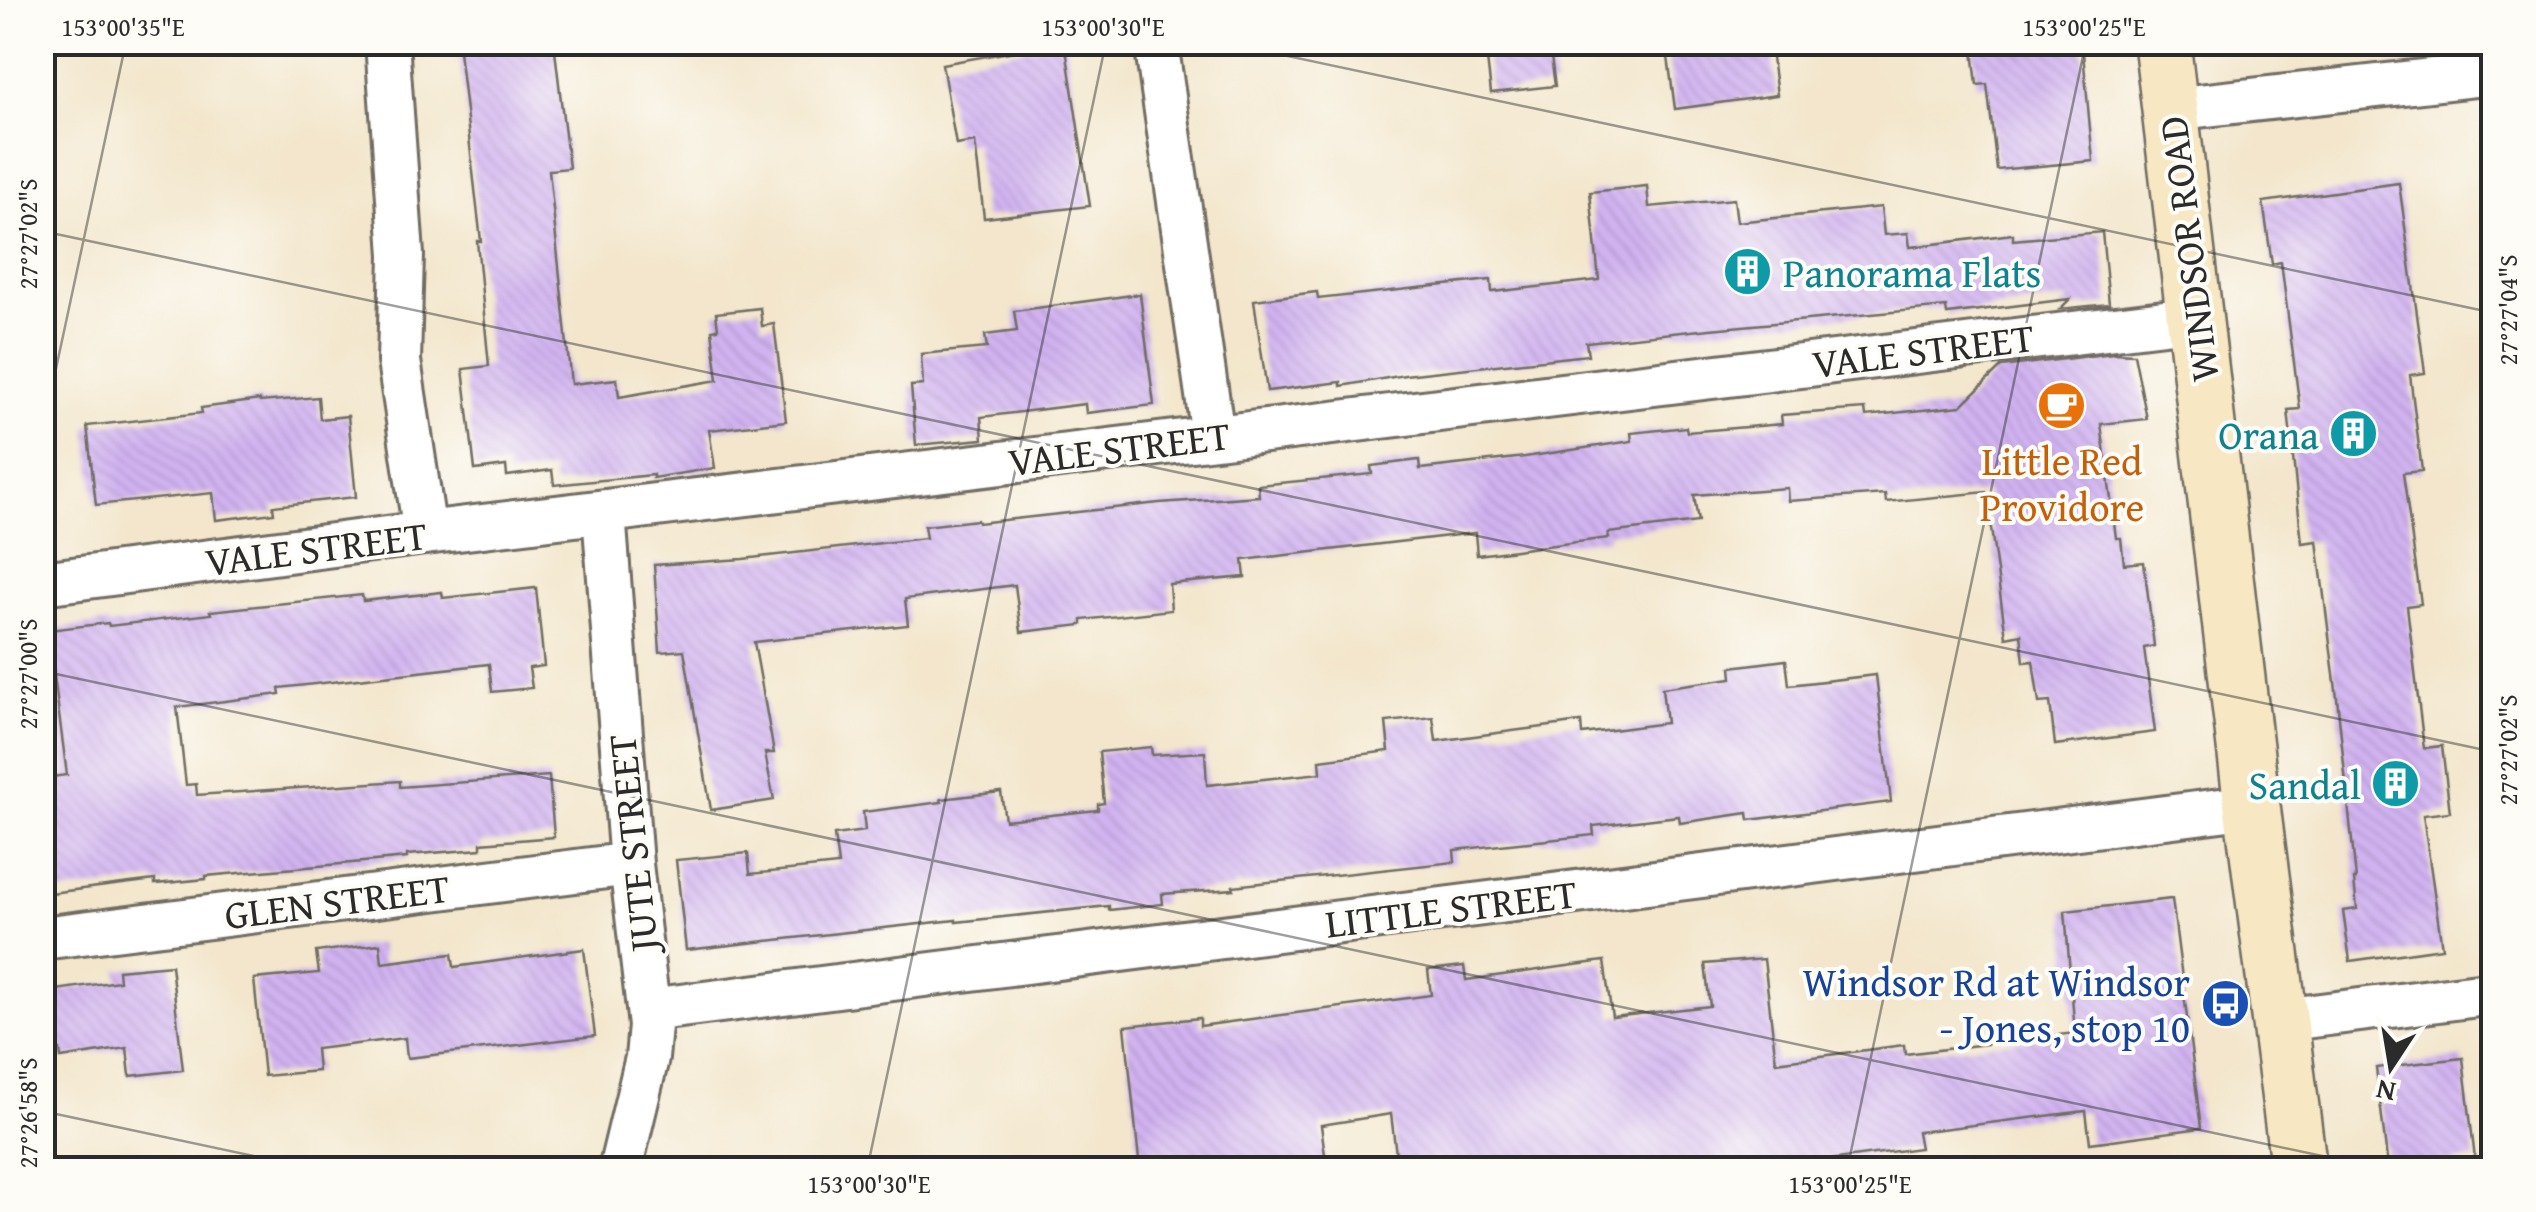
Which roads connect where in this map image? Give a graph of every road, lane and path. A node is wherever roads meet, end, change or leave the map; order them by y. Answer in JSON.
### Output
{"nodes":[{"id":1,"x":387,"y":42,"type":"edge"},
{"id":2,"x":1156,"y":42,"type":"edge"},
{"id":3,"x":2162,"y":42,"type":"edge"},
{"id":4,"x":2494,"y":73,"type":"edge"},
{"id":5,"x":2171,"y":109,"type":"junction"},
{"id":6,"x":2197,"y":318,"type":"junction"},
{"id":7,"x":1212,"y":436,"type":"junction"},
{"id":8,"x":604,"y":514,"type":"junction"},
{"id":9,"x":425,"y":533,"type":"junction"},
{"id":10,"x":42,"y":583,"type":"edge"},
{"id":11,"x":2252,"y":806,"type":"junction"},
{"id":12,"x":631,"y":864,"type":"junction"},
{"id":13,"x":42,"y":938,"type":"edge"},
{"id":14,"x":2494,"y":992,"type":"edge"},
{"id":15,"x":650,"y":1010,"type":"junction"},
{"id":16,"x":2281,"y":1020,"type":"junction"},
{"id":17,"x":2286,"y":1168,"type":"edge"},
{"id":18,"x":620,"y":1170,"type":"edge"}],
"edges":[{"from":1,"to":9,"type":"street"},
{"from":2,"to":7,"type":"street"},
{"from":3,"to":5,"type":"main road","name":"WINDSOR ROAD"},
{"from":4,"to":5,"type":"street"},
{"from":5,"to":6,"type":"main road","name":"WINDSOR ROAD"},
{"from":6,"to":7,"type":"street","name":"VALE STREET"},
{"from":6,"to":11,"type":"main road","name":"WINDSOR ROAD"},
{"from":7,"to":8,"type":"street","name":"VALE STREET"},
{"from":8,"to":9,"type":"street","name":"VALE STREET"},
{"from":8,"to":12,"type":"street","name":"JUTE STREET"},
{"from":9,"to":10,"type":"street","name":"VALE STREET"},
{"from":11,"to":15,"type":"street","name":"LITTLE STREET"},
{"from":11,"to":16,"type":"main road","name":"WINDSOR ROAD"},
{"from":12,"to":13,"type":"street","name":"GLEN STREET"},
{"from":12,"to":15,"type":"street","name":"JUTE STREET"},
{"from":14,"to":16,"type":"street"},
{"from":15,"to":18,"type":"street","name":"JUTE STREET"},
{"from":16,"to":17,"type":"main road","name":"WINDSOR ROAD"}]}
